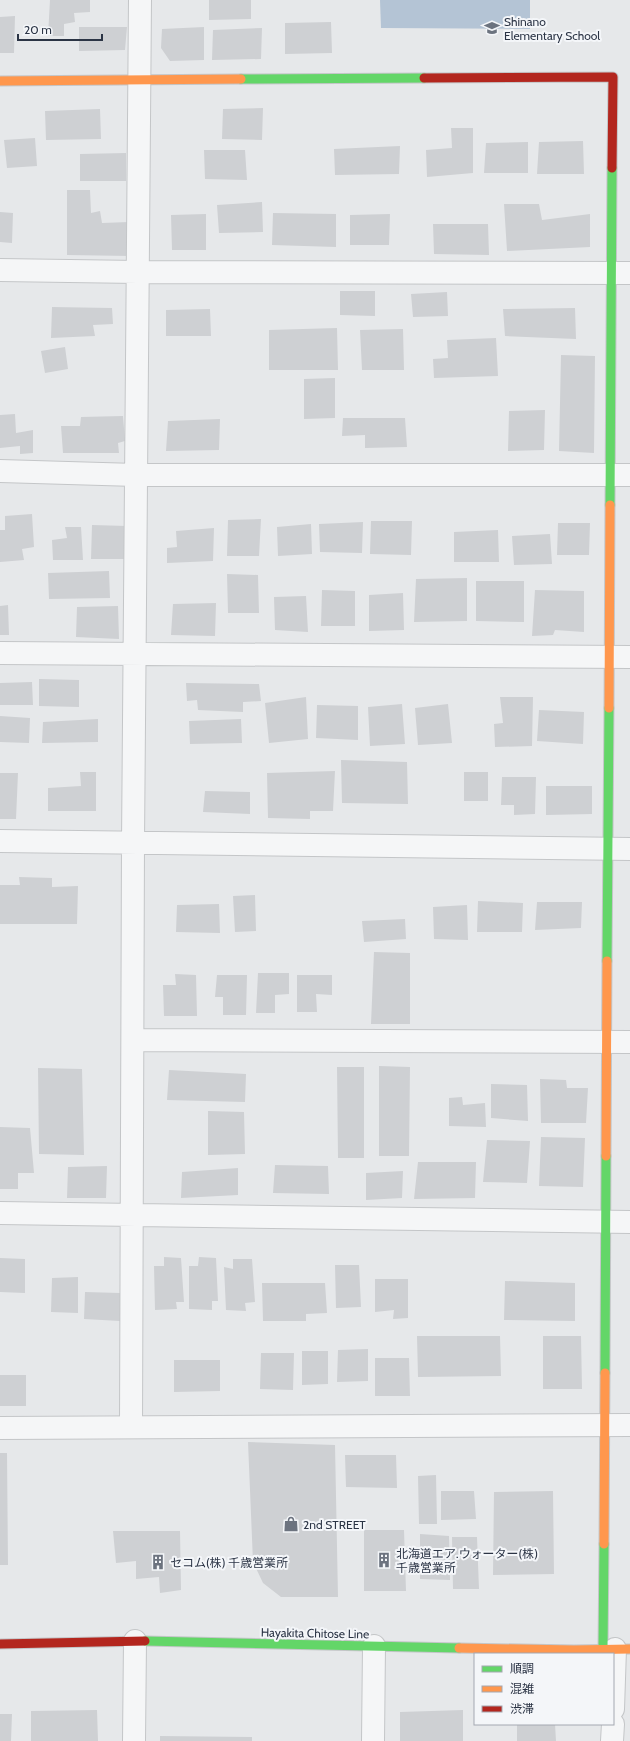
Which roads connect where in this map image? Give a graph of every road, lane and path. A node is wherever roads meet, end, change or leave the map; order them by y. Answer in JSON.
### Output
{"nodes":[{"id":1,"x":140,"y":0,"type":"edge"},
{"id":2,"x":0,"y":81,"type":"edge"},
{"id":3,"x":140,"y":81,"type":"junction"},
{"id":4,"x":0,"y":270,"type":"edge"},
{"id":5,"x":138,"y":272,"type":"junction"},
{"id":6,"x":621,"y":273,"type":"edge"},
{"id":7,"x":0,"y":471,"type":"edge"},
{"id":8,"x":136,"y":475,"type":"junction"},
{"id":9,"x":620,"y":475,"type":"edge"},
{"id":10,"x":0,"y":653,"type":"edge"},
{"id":11,"x":135,"y":653,"type":"junction"},
{"id":12,"x":620,"y":657,"type":"edge"},
{"id":13,"x":0,"y":841,"type":"edge"},
{"id":14,"x":133,"y":843,"type":"junction"},
{"id":15,"x":608,"y":848,"type":"junction"},
{"id":16,"x":630,"y":849,"type":"edge"},
{"id":17,"x":132,"y":1040,"type":"junction"},
{"id":18,"x":607,"y":1042,"type":"junction"},
{"id":19,"x":630,"y":1042,"type":"edge"},
{"id":20,"x":0,"y":1213,"type":"edge"},
{"id":21,"x":132,"y":1215,"type":"junction"},
{"id":22,"x":606,"y":1222,"type":"junction"},
{"id":23,"x":630,"y":1222,"type":"edge"},
{"id":24,"x":605,"y":1424,"type":"junction"},
{"id":25,"x":630,"y":1425,"type":"edge"},
{"id":26,"x":131,"y":1427,"type":"junction"},
{"id":27,"x":0,"y":1428,"type":"edge"},
{"id":28,"x":135,"y":1641,"type":"junction"},
{"id":29,"x":0,"y":1644,"type":"edge"},
{"id":30,"x":374,"y":1646,"type":"junction"},
{"id":31,"x":616,"y":1649,"type":"edge"},
{"id":32,"x":614,"y":1689,"type":"edge"},
{"id":33,"x":612,"y":1725,"type":"edge"},
{"id":34,"x":134,"y":1741,"type":"edge"},
{"id":35,"x":374,"y":1741,"type":"edge"},
{"id":36,"x":612,"y":1741,"type":"edge"}],
"edges":[{"from":1,"to":3,"type":"street"},
{"from":2,"to":3,"type":"street"},
{"from":3,"to":5,"type":"street"},
{"from":3,"to":6,"type":"street"},
{"from":4,"to":5,"type":"street"},
{"from":5,"to":6,"type":"street"},
{"from":5,"to":8,"type":"street"},
{"from":6,"to":9,"type":"street"},
{"from":7,"to":8,"type":"street"},
{"from":8,"to":9,"type":"street"},
{"from":8,"to":11,"type":"street"},
{"from":9,"to":12,"type":"street"},
{"from":10,"to":11,"type":"street"},
{"from":11,"to":12,"type":"street"},
{"from":11,"to":14,"type":"street"},
{"from":12,"to":15,"type":"street"},
{"from":13,"to":14,"type":"street"},
{"from":14,"to":15,"type":"street"},
{"from":14,"to":17,"type":"street"},
{"from":15,"to":16,"type":"street"},
{"from":15,"to":18,"type":"street"},
{"from":17,"to":18,"type":"street"},
{"from":17,"to":21,"type":"street"},
{"from":18,"to":19,"type":"street"},
{"from":18,"to":22,"type":"street"},
{"from":20,"to":21,"type":"street"},
{"from":21,"to":22,"type":"street"},
{"from":21,"to":26,"type":"street"},
{"from":22,"to":23,"type":"street"},
{"from":22,"to":24,"type":"street"},
{"from":24,"to":25,"type":"street"},
{"from":24,"to":26,"type":"street"},
{"from":24,"to":31,"type":"street"},
{"from":26,"to":27,"type":"street"},
{"from":28,"to":29,"type":"street","name":"Hayakita Chitose Line"},
{"from":28,"to":30,"type":"street","name":"Hayakita Chitose Line"},
{"from":28,"to":34,"type":"street"},
{"from":30,"to":31,"type":"street","name":"Hayakita Chitose Line"},
{"from":30,"to":35,"type":"street"},
{"from":31,"to":32,"type":"street"},
{"from":33,"to":36,"type":"street"}]}
